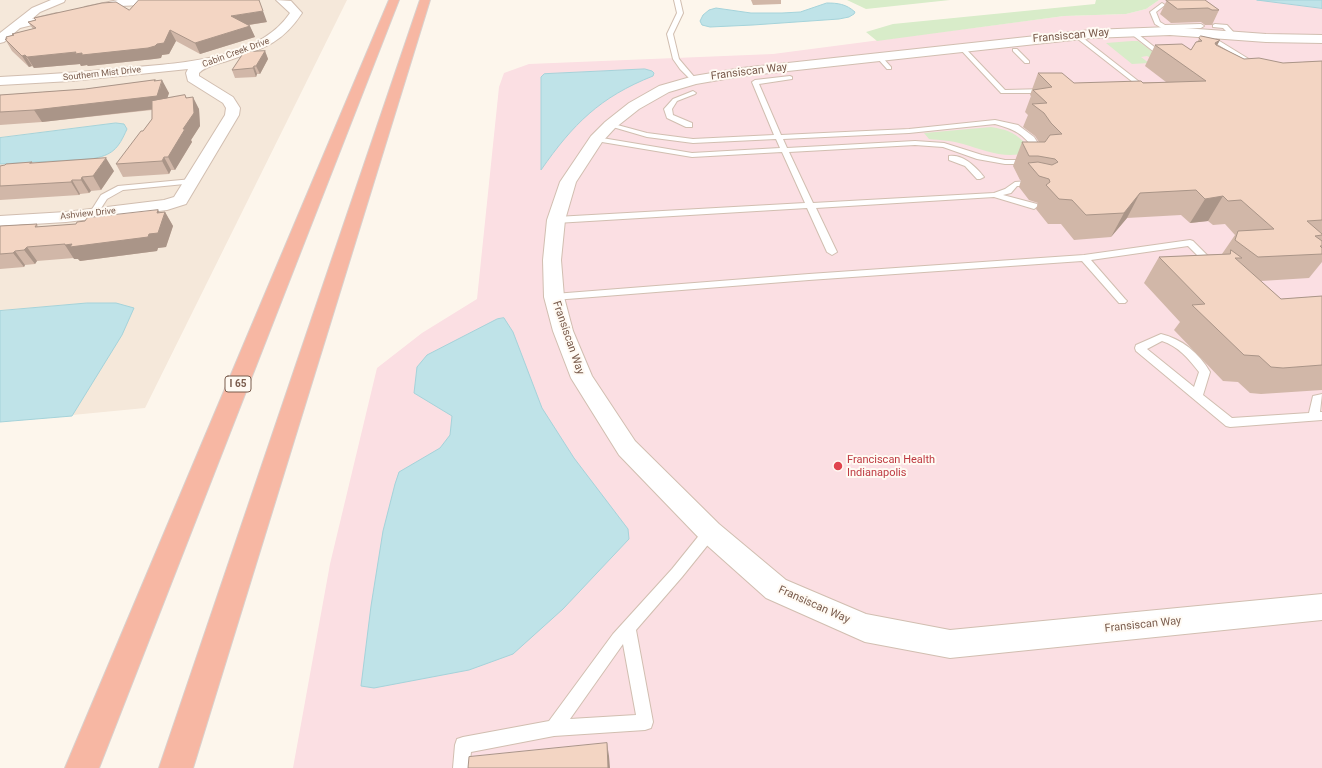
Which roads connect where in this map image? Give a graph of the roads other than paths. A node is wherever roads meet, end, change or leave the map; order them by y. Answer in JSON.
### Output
{"nodes":[{"id":1,"x":60,"y":0,"type":"edge"},
{"id":2,"x":195,"y":0,"type":"edge"},
{"id":3,"x":281,"y":0,"type":"edge"},
{"id":4,"x":394,"y":0,"type":"edge"},
{"id":5,"x":425,"y":0,"type":"edge"},
{"id":6,"x":677,"y":0,"type":"edge"},
{"id":7,"x":1162,"y":4,"type":"dead end"},
{"id":8,"x":16,"y":26,"type":"junction"},
{"id":9,"x":1168,"y":29,"type":"junction"},
{"id":10,"x":1132,"y":32,"type":"junction"},
{"id":11,"x":1076,"y":35,"type":"junction"},
{"id":12,"x":0,"y":39,"type":"edge"},
{"id":13,"x":1320,"y":40,"type":"edge"},
{"id":14,"x":962,"y":48,"type":"junction"},
{"id":15,"x":1233,"y":49,"type":"junction"},
{"id":16,"x":1015,"y":50,"type":"dead end"},
{"id":17,"x":1174,"y":56,"type":"edge"},
{"id":18,"x":1027,"y":62,"type":"dead end"},
{"id":19,"x":204,"y":64,"type":"junction"},
{"id":20,"x":1263,"y":66,"type":"edge"},
{"id":21,"x":790,"y":78,"type":"dead end"},
{"id":22,"x":0,"y":81,"type":"edge"},
{"id":23,"x":1149,"y":85,"type":"edge"},
{"id":24,"x":693,"y":86,"type":"junction"},
{"id":25,"x":1057,"y":90,"type":"edge"},
{"id":26,"x":610,"y":124,"type":"junction"},
{"id":27,"x":689,"y":125,"type":"dead end"},
{"id":28,"x":915,"y":130,"type":"junction"},
{"id":29,"x":779,"y":137,"type":"junction"},
{"id":30,"x":596,"y":139,"type":"junction"},
{"id":31,"x":922,"y":143,"type":"junction"},
{"id":32,"x":784,"y":149,"type":"junction"},
{"id":33,"x":952,"y":158,"type":"dead end"},
{"id":34,"x":980,"y":177,"type":"dead end"},
{"id":35,"x":192,"y":181,"type":"junction"},
{"id":36,"x":1042,"y":186,"type":"edge"},
{"id":37,"x":994,"y":195,"type":"junction"},
{"id":38,"x":176,"y":202,"type":"joint"},
{"id":39,"x":811,"y":206,"type":"junction"},
{"id":40,"x":1034,"y":206,"type":"dead end"},
{"id":41,"x":93,"y":214,"type":"junction"},
{"id":42,"x":556,"y":220,"type":"junction"},
{"id":43,"x":0,"y":221,"type":"edge"},
{"id":44,"x":832,"y":252,"type":"dead end"},
{"id":45,"x":1084,"y":258,"type":"junction"},
{"id":46,"x":1217,"y":269,"type":"edge"},
{"id":47,"x":554,"y":297,"type":"junction"},
{"id":48,"x":1122,"y":301,"type":"dead end"},
{"id":49,"x":1197,"y":396,"type":"junction"},
{"id":50,"x":1322,"y":398,"type":"edge"},
{"id":51,"x":1318,"y":416,"type":"edge"},
{"id":52,"x":710,"y":532,"type":"junction"},
{"id":53,"x":1322,"y":607,"type":"edge"},
{"id":54,"x":628,"y":628,"type":"junction"},
{"id":55,"x":554,"y":728,"type":"junction"},
{"id":56,"x":82,"y":768,"type":"edge"},
{"id":57,"x":176,"y":768,"type":"edge"},
{"id":58,"x":461,"y":768,"type":"edge"}],
"edges":[{"from":1,"to":8,"type":"street"},
{"from":2,"to":8,"type":"street"},
{"from":3,"to":19,"type":"street","name":"Cabin Creek Drive"},
{"from":4,"to":56,"type":"highway","number":"I 65"},
{"from":5,"to":57,"type":"highway"},
{"from":6,"to":24,"type":"lane"},
{"from":7,"to":9,"type":"lane"},
{"from":8,"to":12,"type":"street"},
{"from":9,"to":10,"type":"street","name":"Fransiscan Way"},
{"from":9,"to":15,"type":"street","name":"Fransiscan Way"},
{"from":10,"to":11,"type":"street","name":"Fransiscan Way"},
{"from":10,"to":17,"type":"lane"},
{"from":11,"to":14,"type":"street","name":"Fransiscan Way"},
{"from":11,"to":23,"type":"lane"},
{"from":13,"to":15,"type":"street","name":"Fransiscan Way"},
{"from":14,"to":24,"type":"street","name":"Fransiscan Way"},
{"from":14,"to":25,"type":"lane"},
{"from":15,"to":20,"type":"lane"},
{"from":16,"to":18,"type":"lane"},
{"from":19,"to":22,"type":"street","name":"Southern Mist Drive"},
{"from":19,"to":35,"type":"street","name":"Cabin Creek Drive"},
{"from":21,"to":29,"type":"lane"},
{"from":24,"to":26,"type":"street","name":"Fransiscan Way"},
{"from":24,"to":27,"type":"lane"},
{"from":26,"to":29,"type":"lane"},
{"from":26,"to":30,"type":"street","name":"Fransiscan Way"},
{"from":28,"to":29,"type":"lane"},
{"from":28,"to":31,"type":"lane"},
{"from":28,"to":31,"type":"lane"},
{"from":29,"to":32,"type":"lane"},
{"from":30,"to":32,"type":"lane"},
{"from":30,"to":42,"type":"street","name":"Fransiscan Way"},
{"from":31,"to":32,"type":"lane"},
{"from":32,"to":39,"type":"lane"},
{"from":33,"to":34,"type":"lane"},
{"from":35,"to":38,"type":"street","name":"Cabin Creek Drive"},
{"from":35,"to":41,"type":"lane"},
{"from":36,"to":37,"type":"lane"},
{"from":37,"to":39,"type":"lane"},
{"from":37,"to":40,"type":"lane"},
{"from":38,"to":41,"type":"street","name":"Ashview Drive"},
{"from":39,"to":42,"type":"lane"},
{"from":39,"to":44,"type":"lane"},
{"from":41,"to":43,"type":"street","name":"Ashview Drive"},
{"from":42,"to":47,"type":"street","name":"Fransiscan Way"},
{"from":45,"to":46,"type":"lane"},
{"from":45,"to":47,"type":"lane"},
{"from":45,"to":48,"type":"lane"},
{"from":47,"to":52,"type":"street","name":"Fransiscan Way"},
{"from":49,"to":49,"type":"lane"},
{"from":49,"to":51,"type":"lane"},
{"from":50,"to":51,"type":"lane"},
{"from":52,"to":53,"type":"street","name":"Fransiscan Way"},
{"from":52,"to":54,"type":"lane"},
{"from":54,"to":55,"type":"lane"},
{"from":54,"to":55,"type":"lane"},
{"from":55,"to":58,"type":"lane"}]}
